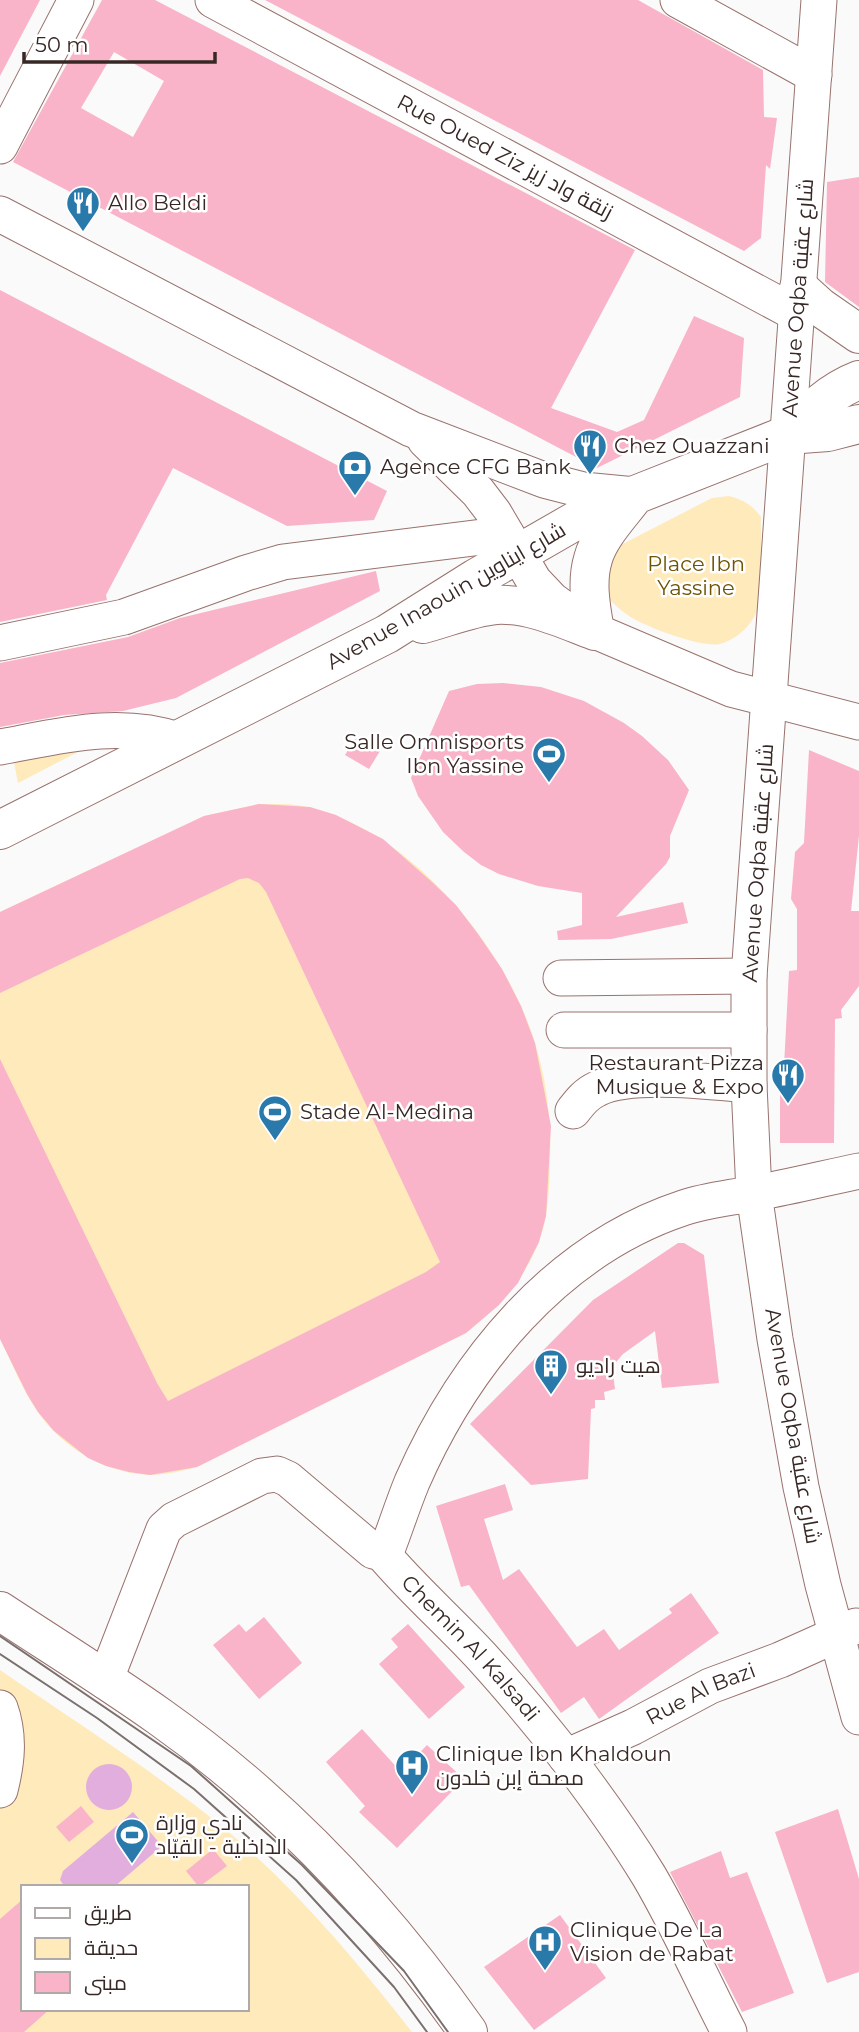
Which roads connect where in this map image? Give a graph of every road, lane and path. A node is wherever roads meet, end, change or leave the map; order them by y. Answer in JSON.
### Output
{"nodes":[{"id":1,"x":76,"y":0,"type":"edge"},
{"id":2,"x":214,"y":0,"type":"edge"},
{"id":3,"x":678,"y":0,"type":"edge"},
{"id":4,"x":819,"y":0,"type":"edge"},
{"id":5,"x":814,"y":75,"type":"junction"},
{"id":6,"x":0,"y":146,"type":"edge"},
{"id":7,"x":0,"y":214,"type":"edge"},
{"id":8,"x":798,"y":301,"type":"junction"},
{"id":9,"x":859,"y":334,"type":"edge"},
{"id":10,"x":859,"y":380,"type":"edge"},
{"id":11,"x":859,"y":424,"type":"edge"},
{"id":12,"x":411,"y":429,"type":"junction"},
{"id":13,"x":787,"y":435,"type":"junction"},
{"id":14,"x":635,"y":495,"type":"junction"},
{"id":15,"x":511,"y":544,"type":"junction"},
{"id":16,"x":595,"y":631,"type":"junction"},
{"id":17,"x":387,"y":634,"type":"junction"},
{"id":18,"x":0,"y":643,"type":"edge"},
{"id":19,"x":771,"y":701,"type":"junction"},
{"id":20,"x":859,"y":722,"type":"edge"},
{"id":21,"x":178,"y":740,"type":"junction"},
{"id":22,"x":0,"y":747,"type":"edge"},
{"id":23,"x":0,"y":830,"type":"edge"},
{"id":24,"x":749,"y":976,"type":"junction"},
{"id":25,"x":561,"y":978,"type":"dead end"},
{"id":26,"x":564,"y":1030,"type":"dead end"},
{"id":27,"x":749,"y":1030,"type":"junction"},
{"id":28,"x":749,"y":1085,"type":"junction"},
{"id":29,"x":573,"y":1111,"type":"dead end"},
{"id":30,"x":859,"y":1171,"type":"edge"},
{"id":31,"x":754,"y":1193,"type":"junction"},
{"id":32,"x":382,"y":1553,"type":"junction"},
{"id":33,"x":0,"y":1611,"type":"edge"},
{"id":34,"x":848,"y":1630,"type":"edge"},
{"id":35,"x":105,"y":1681,"type":"junction"},
{"id":36,"x":0,"y":1708,"type":"edge"},
{"id":37,"x":859,"y":1717,"type":"edge"},
{"id":38,"x":566,"y":1757,"type":"junction"},
{"id":39,"x":0,"y":1790,"type":"edge"},
{"id":40,"x":468,"y":2032,"type":"edge"},
{"id":41,"x":730,"y":2032,"type":"edge"}],
"edges":[{"from":1,"to":6,"type":"street"},
{"from":2,"to":8,"type":"street","name":"Rue Oued Ziz زنقة واد زيز"},
{"from":3,"to":5,"type":"street"},
{"from":4,"to":5,"type":"street","name":"Avenue Oqba شارع عقبة"},
{"from":5,"to":8,"type":"street","name":"Avenue Oqba شارع عقبة"},
{"from":7,"to":12,"type":"street"},
{"from":8,"to":9,"type":"main road"},
{"from":8,"to":13,"type":"street","name":"Avenue Oqba شارع عقبة"},
{"from":10,"to":13,"type":"main road"},
{"from":11,"to":13,"type":"main road"},
{"from":12,"to":14,"type":"street"},
{"from":12,"to":15,"type":"street"},
{"from":13,"to":14,"type":"main road","name":"Avenue Inaouin شارع ايناوين"},
{"from":13,"to":19,"type":"street","name":"Avenue Oqba شارع عقبة"},
{"from":14,"to":15,"type":"main road","name":"Avenue Inaouin شارع ايناوين"},
{"from":14,"to":16,"type":"main road"},
{"from":15,"to":16,"type":"street"},
{"from":15,"to":17,"type":"main road","name":"Avenue Inaouin شارع ايناوين"},
{"from":15,"to":18,"type":"street"},
{"from":16,"to":17,"type":"main road"},
{"from":16,"to":19,"type":"street"},
{"from":17,"to":21,"type":"main road","name":"Avenue Inaouin شارع ايناوين"},
{"from":19,"to":20,"type":"street"},
{"from":19,"to":24,"type":"street","name":"Avenue Oqba شارع عقبة"},
{"from":21,"to":22,"type":"street"},
{"from":21,"to":23,"type":"main road","name":"Avenue Inaouin شارع ايناوين"},
{"from":24,"to":25,"type":"street"},
{"from":24,"to":27,"type":"street","name":"Avenue Oqba شارع عقبة"},
{"from":26,"to":27,"type":"street"},
{"from":27,"to":28,"type":"street","name":"Avenue Oqba شارع عقبة"},
{"from":28,"to":29,"type":"street"},
{"from":28,"to":31,"type":"street","name":"Avenue Oqba شارع عقبة"},
{"from":30,"to":31,"type":"street"},
{"from":31,"to":32,"type":"street"},
{"from":31,"to":34,"type":"street","name":"Avenue Oqba شارع عقبة"},
{"from":32,"to":35,"type":"street","name":"Chemin Al Kalsadi"},
{"from":32,"to":38,"type":"street","name":"Chemin Al Kalsadi"},
{"from":33,"to":35,"type":"main road"},
{"from":34,"to":37,"type":"street","name":"Avenue Oqba شارع عقبة"},
{"from":34,"to":38,"type":"street","name":"Rue Al Bazi"},
{"from":35,"to":40,"type":"main road"},
{"from":36,"to":39,"type":"street"},
{"from":38,"to":41,"type":"street","name":"Chemin Al Kalsadi"}]}
